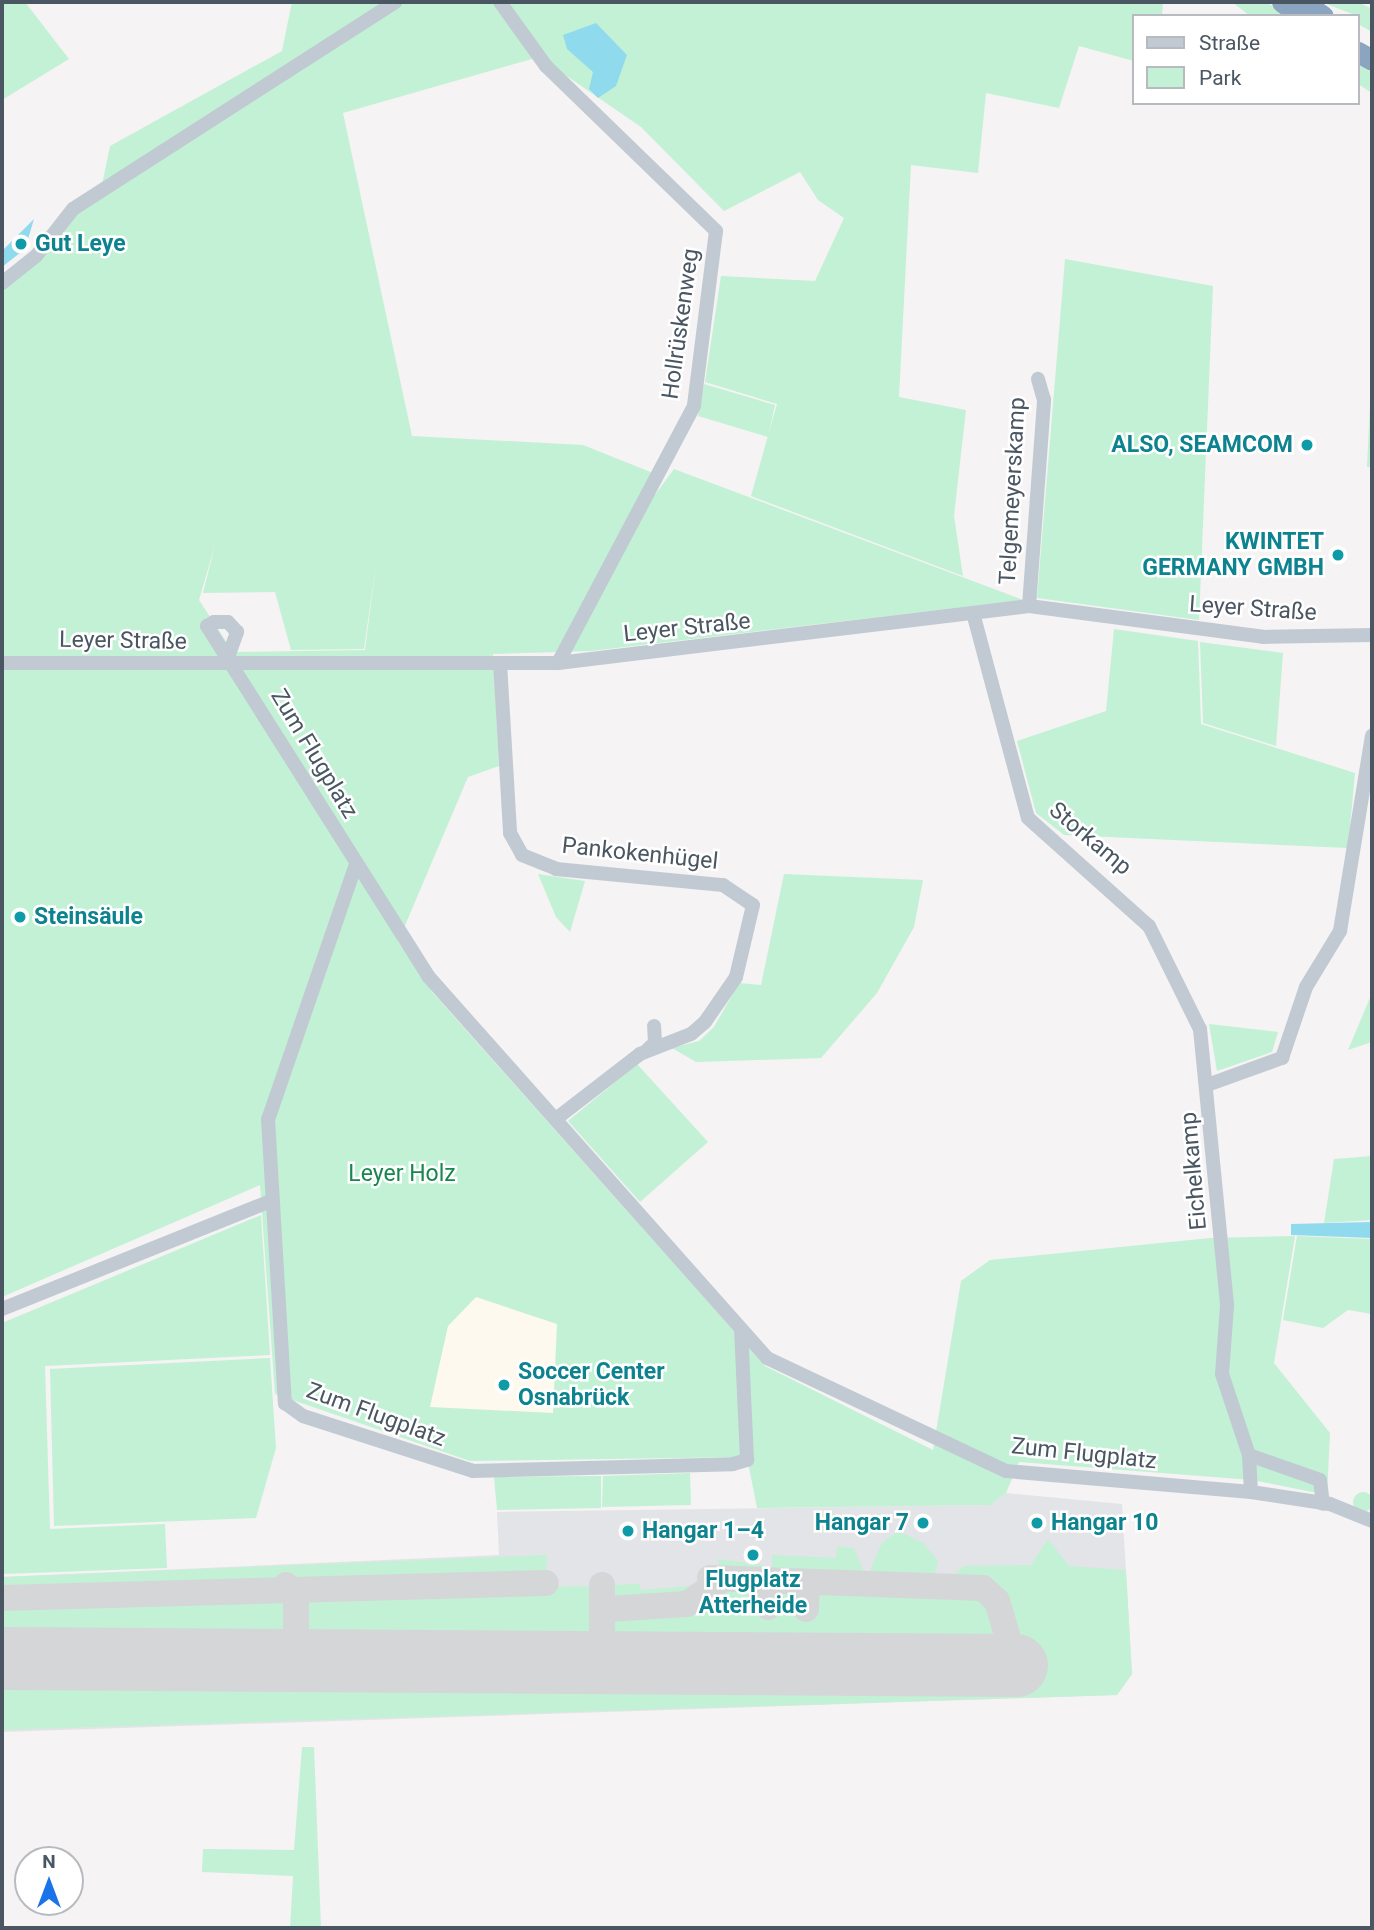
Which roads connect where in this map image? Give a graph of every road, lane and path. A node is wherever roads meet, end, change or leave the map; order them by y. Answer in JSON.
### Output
{"nodes":[{"id":1,"x":395,"y":2,"type":"edge"},
{"id":2,"x":500,"y":2,"type":"edge"},
{"id":3,"x":1282,"y":2,"type":"edge"},
{"id":4,"x":1303,"y":2,"type":"edge"},
{"id":5,"x":1299,"y":14,"type":"edge"},
{"id":6,"x":1320,"y":14,"type":"edge"},
{"id":7,"x":2,"y":283,"type":"edge"},
{"id":8,"x":1038,"y":379,"type":"dead end"},
{"id":9,"x":1029,"y":606,"type":"junction"},
{"id":10,"x":973,"y":613,"type":"junction"},
{"id":11,"x":1372,"y":635,"type":"edge"},
{"id":12,"x":230,"y":661,"type":"junction"},
{"id":13,"x":2,"y":663,"type":"edge"},
{"id":14,"x":500,"y":663,"type":"junction"},
{"id":15,"x":558,"y":663,"type":"junction"},
{"id":16,"x":1372,"y":736,"type":"edge"},
{"id":17,"x":355,"y":867,"type":"junction"},
{"id":18,"x":654,"y":1026,"type":"dead end"},
{"id":19,"x":648,"y":1049,"type":"junction"},
{"id":20,"x":1210,"y":1084,"type":"junction"},
{"id":21,"x":556,"y":1119,"type":"junction"},
{"id":22,"x":268,"y":1202,"type":"junction"},
{"id":23,"x":2,"y":1309,"type":"edge"},
{"id":24,"x":741,"y":1329,"type":"junction"},
{"id":25,"x":1249,"y":1455,"type":"junction"},
{"id":26,"x":1251,"y":1492,"type":"junction"},
{"id":27,"x":1323,"y":1504,"type":"junction"},
{"id":28,"x":1372,"y":1521,"type":"edge"}],
"edges":[{"from":1,"to":7,"type":"street"},
{"from":2,"to":15,"type":"street","name":"Hollrüskenweg"},
{"from":3,"to":5,"type":"highway"},
{"from":4,"to":6,"type":"highway"},
{"from":8,"to":9,"type":"street","name":"Telgemeyerskamp"},
{"from":9,"to":10,"type":"street","name":"Leyer Straße"},
{"from":9,"to":11,"type":"street","name":"Leyer Straße"},
{"from":10,"to":15,"type":"street","name":"Leyer Straße"},
{"from":10,"to":20,"type":"street","name":"Storkamp"},
{"from":12,"to":13,"type":"street","name":"Leyer Straße"},
{"from":12,"to":14,"type":"street","name":"Leyer Straße"},
{"from":12,"to":17,"type":"street","name":"Zum Flugplatz"},
{"from":14,"to":15,"type":"street","name":"Leyer Straße"},
{"from":14,"to":19,"type":"street","name":"Pankokenhügel"},
{"from":16,"to":20,"type":"street","name":"Eichelkamp"},
{"from":17,"to":21,"type":"street","name":"Zum Flugplatz"},
{"from":17,"to":22,"type":"street","name":"Zum Flugplatz"},
{"from":18,"to":19,"type":"street"},
{"from":19,"to":21,"type":"street","name":"Pankokenhügel"},
{"from":20,"to":25,"type":"street","name":"Eichelkamp"},
{"from":21,"to":24,"type":"street","name":"Zum Flugplatz"},
{"from":22,"to":23,"type":"street"},
{"from":22,"to":24,"type":"street","name":"Zum Flugplatz"},
{"from":24,"to":26,"type":"street","name":"Zum Flugplatz"},
{"from":25,"to":26,"type":"street","name":"Eichelkamp"},
{"from":25,"to":27,"type":"street"},
{"from":26,"to":27,"type":"street","name":"Zum Flugplatz"},
{"from":27,"to":28,"type":"street","name":"Zum Flugplatz"}]}
